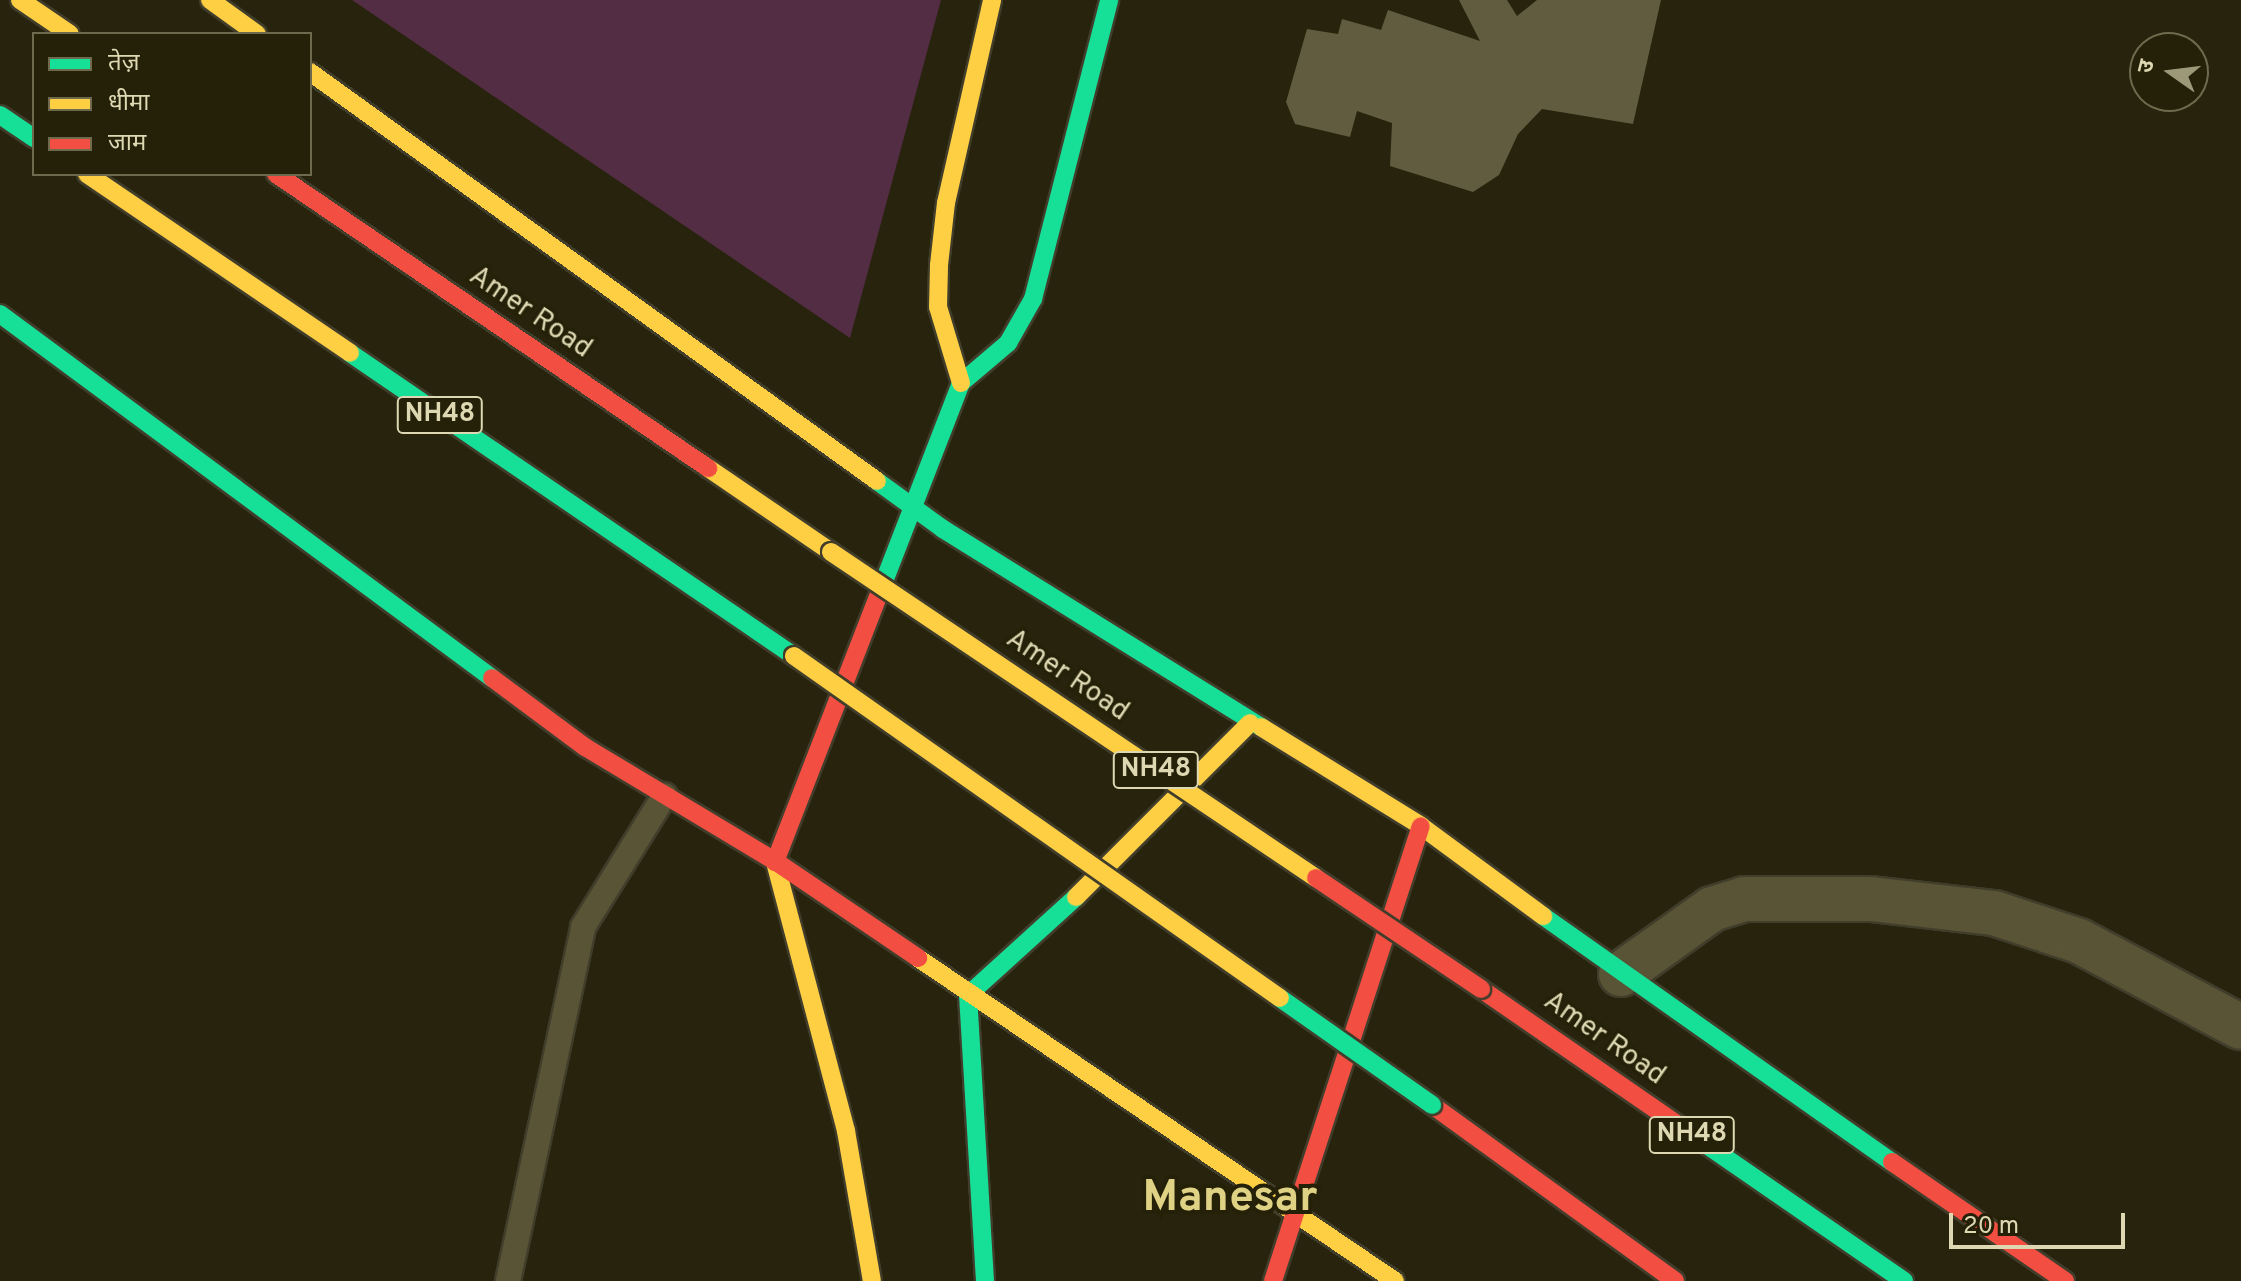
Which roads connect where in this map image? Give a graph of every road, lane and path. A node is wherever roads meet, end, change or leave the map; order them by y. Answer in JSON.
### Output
{"nodes":[{"id":1,"x":20,"y":0,"type":"edge"},
{"id":2,"x":210,"y":0,"type":"edge"},
{"id":3,"x":992,"y":0,"type":"edge"},
{"id":4,"x":1109,"y":0,"type":"edge"},
{"id":5,"x":67,"y":32,"type":"edge"},
{"id":6,"x":254,"y":32,"type":"edge"},
{"id":7,"x":312,"y":73,"type":"edge"},
{"id":8,"x":0,"y":115,"type":"edge"},
{"id":9,"x":32,"y":137,"type":"edge"},
{"id":10,"x":90,"y":176,"type":"edge"},
{"id":11,"x":279,"y":176,"type":"edge"},
{"id":12,"x":0,"y":314,"type":"edge"},
{"id":13,"x":961,"y":383,"type":"junction"},
{"id":14,"x":913,"y":506,"type":"junction"},
{"id":15,"x":1250,"y":723,"type":"junction"},
{"id":16,"x":665,"y":795,"type":"junction"},
{"id":17,"x":1421,"y":826,"type":"junction"},
{"id":18,"x":775,"y":861,"type":"junction"},
{"id":19,"x":1621,"y":974,"type":"junction"},
{"id":20,"x":968,"y":995,"type":"junction"},
{"id":21,"x":2241,"y":1027,"type":"edge"},
{"id":22,"x":1293,"y":1215,"type":"junction"},
{"id":23,"x":508,"y":1281,"type":"edge"},
{"id":24,"x":872,"y":1281,"type":"edge"},
{"id":25,"x":985,"y":1281,"type":"edge"},
{"id":26,"x":1273,"y":1281,"type":"edge"},
{"id":27,"x":1395,"y":1281,"type":"edge"},
{"id":28,"x":1675,"y":1281,"type":"edge"},
{"id":29,"x":1904,"y":1281,"type":"edge"},
{"id":30,"x":2065,"y":1281,"type":"edge"}],
"edges":[{"from":1,"to":5,"type":"main road"},
{"from":2,"to":6,"type":"main road"},
{"from":3,"to":13,"type":"main road"},
{"from":4,"to":13,"type":"main road"},
{"from":7,"to":14,"type":"main road"},
{"from":8,"to":9,"type":"main road"},
{"from":10,"to":28,"type":"main road","number":"NH48","bridge":true},
{"from":11,"to":29,"type":"main road","name":"Amer Road","number":"NH48","bridge":true},
{"from":12,"to":16,"type":"main road"},
{"from":13,"to":14,"type":"main road"},
{"from":14,"to":15,"type":"main road"},
{"from":14,"to":18,"type":"main road"},
{"from":15,"to":17,"type":"main road"},
{"from":15,"to":20,"type":"main road"},
{"from":16,"to":18,"type":"main road"},
{"from":16,"to":23,"type":"lane"},
{"from":17,"to":19,"type":"main road"},
{"from":17,"to":22,"type":"main road"},
{"from":18,"to":20,"type":"main road"},
{"from":18,"to":24,"type":"main road"},
{"from":19,"to":21,"type":"street"},
{"from":19,"to":30,"type":"main road"},
{"from":20,"to":22,"type":"main road"},
{"from":20,"to":25,"type":"main road"},
{"from":22,"to":26,"type":"main road"},
{"from":22,"to":27,"type":"main road"}]}
